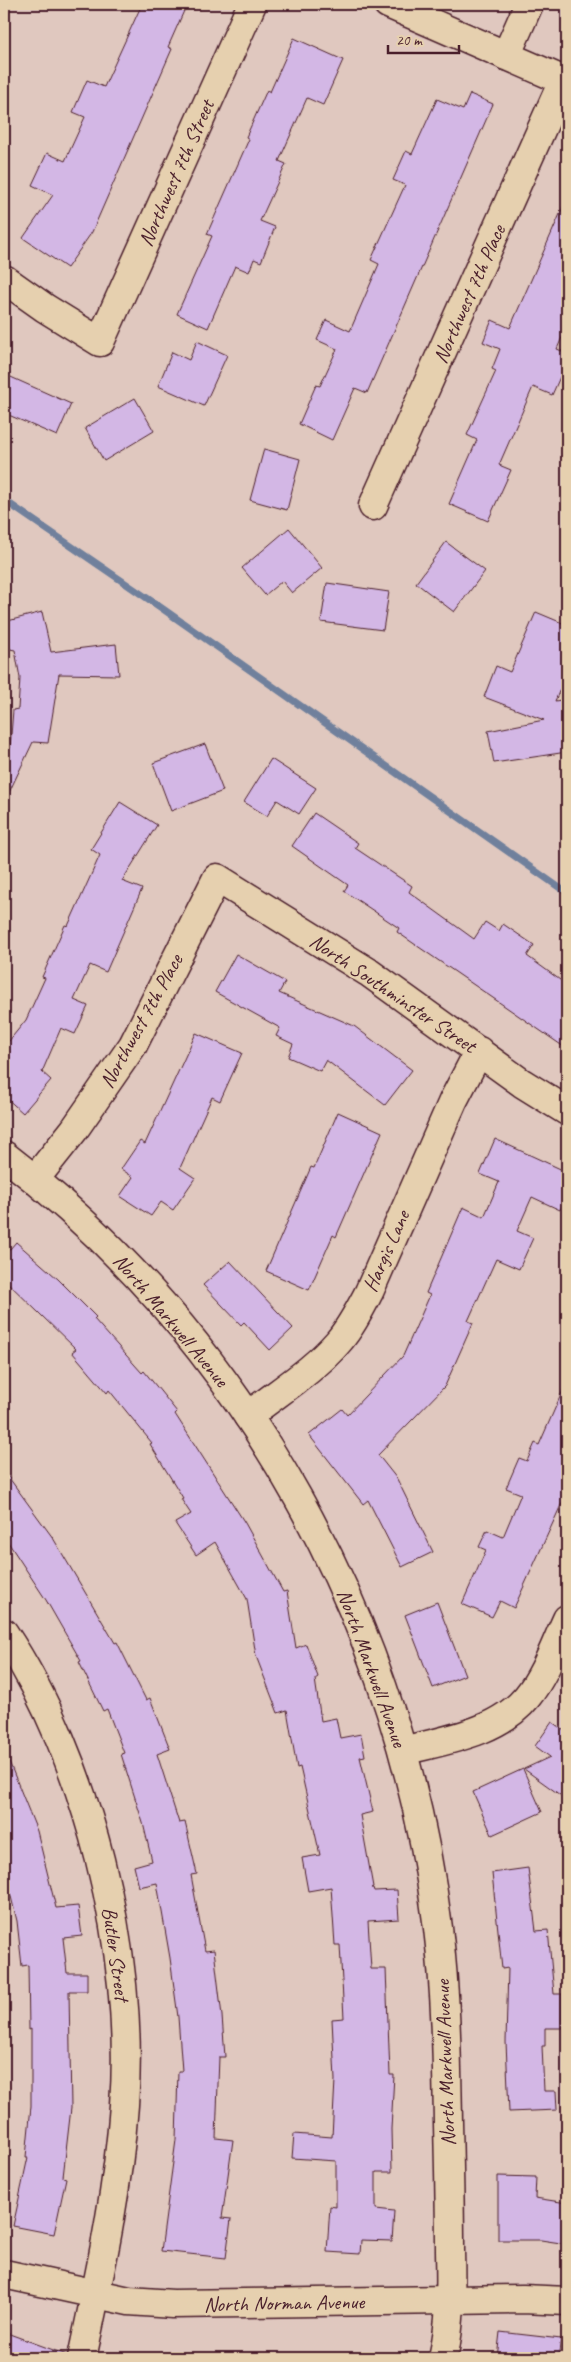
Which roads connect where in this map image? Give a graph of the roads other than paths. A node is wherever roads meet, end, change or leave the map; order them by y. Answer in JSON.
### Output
{"nodes":[{"id":1,"x":252,"y":4,"type":"edge"},
{"id":2,"x":388,"y":4,"type":"edge"},
{"id":3,"x":529,"y":4,"type":"edge"},
{"id":4,"x":506,"y":56,"type":"junction"},
{"id":5,"x":565,"y":82,"type":"edge"},
{"id":6,"x":4,"y":279,"type":"edge"},
{"id":7,"x":373,"y":506,"type":"dead end"},
{"id":8,"x":216,"y":878,"type":"joint"},
{"id":9,"x":479,"y":1051,"type":"junction"},
{"id":10,"x":567,"y":1111,"type":"edge"},
{"id":11,"x":4,"y":1154,"type":"edge"},
{"id":12,"x":35,"y":1179,"type":"junction"},
{"id":13,"x":248,"y":1416,"type":"junction"},
{"id":14,"x":567,"y":1619,"type":"edge"},
{"id":15,"x":4,"y":1633,"type":"edge"},
{"id":16,"x":402,"y":1751,"type":"junction"},
{"id":17,"x":4,"y":2274,"type":"edge"},
{"id":18,"x":95,"y":2294,"type":"junction"},
{"id":19,"x":451,"y":2300,"type":"junction"},
{"id":20,"x":567,"y":2302,"type":"edge"},
{"id":21,"x":82,"y":2358,"type":"edge"},
{"id":22,"x":443,"y":2358,"type":"edge"}],
"edges":[{"from":1,"to":6,"type":"street","name":"Northwest 7th Street"},
{"from":2,"to":4,"type":"street"},
{"from":3,"to":4,"type":"street"},
{"from":4,"to":5,"type":"street"},
{"from":5,"to":7,"type":"street","name":"Northwest 7th Place"},
{"from":8,"to":9,"type":"street","name":"North Southminster Street"},
{"from":8,"to":12,"type":"street","name":"Northwest 7th Place"},
{"from":9,"to":10,"type":"street","name":"North Southminster Street"},
{"from":9,"to":13,"type":"street","name":"Hargis Lane"},
{"from":11,"to":12,"type":"street","name":"North Markwell Avenue"},
{"from":12,"to":13,"type":"street","name":"North Markwell Avenue"},
{"from":13,"to":16,"type":"street","name":"North Markwell Avenue"},
{"from":14,"to":16,"type":"street"},
{"from":15,"to":18,"type":"street","name":"Butler Street"},
{"from":16,"to":19,"type":"street","name":"North Markwell Avenue"},
{"from":17,"to":18,"type":"street","name":"North Norman Avenue"},
{"from":18,"to":19,"type":"street","name":"North Norman Avenue"},
{"from":18,"to":21,"type":"street"},
{"from":19,"to":20,"type":"street","name":"North Norman Avenue"},
{"from":19,"to":22,"type":"street","name":"North Markwell Avenue"}]}
